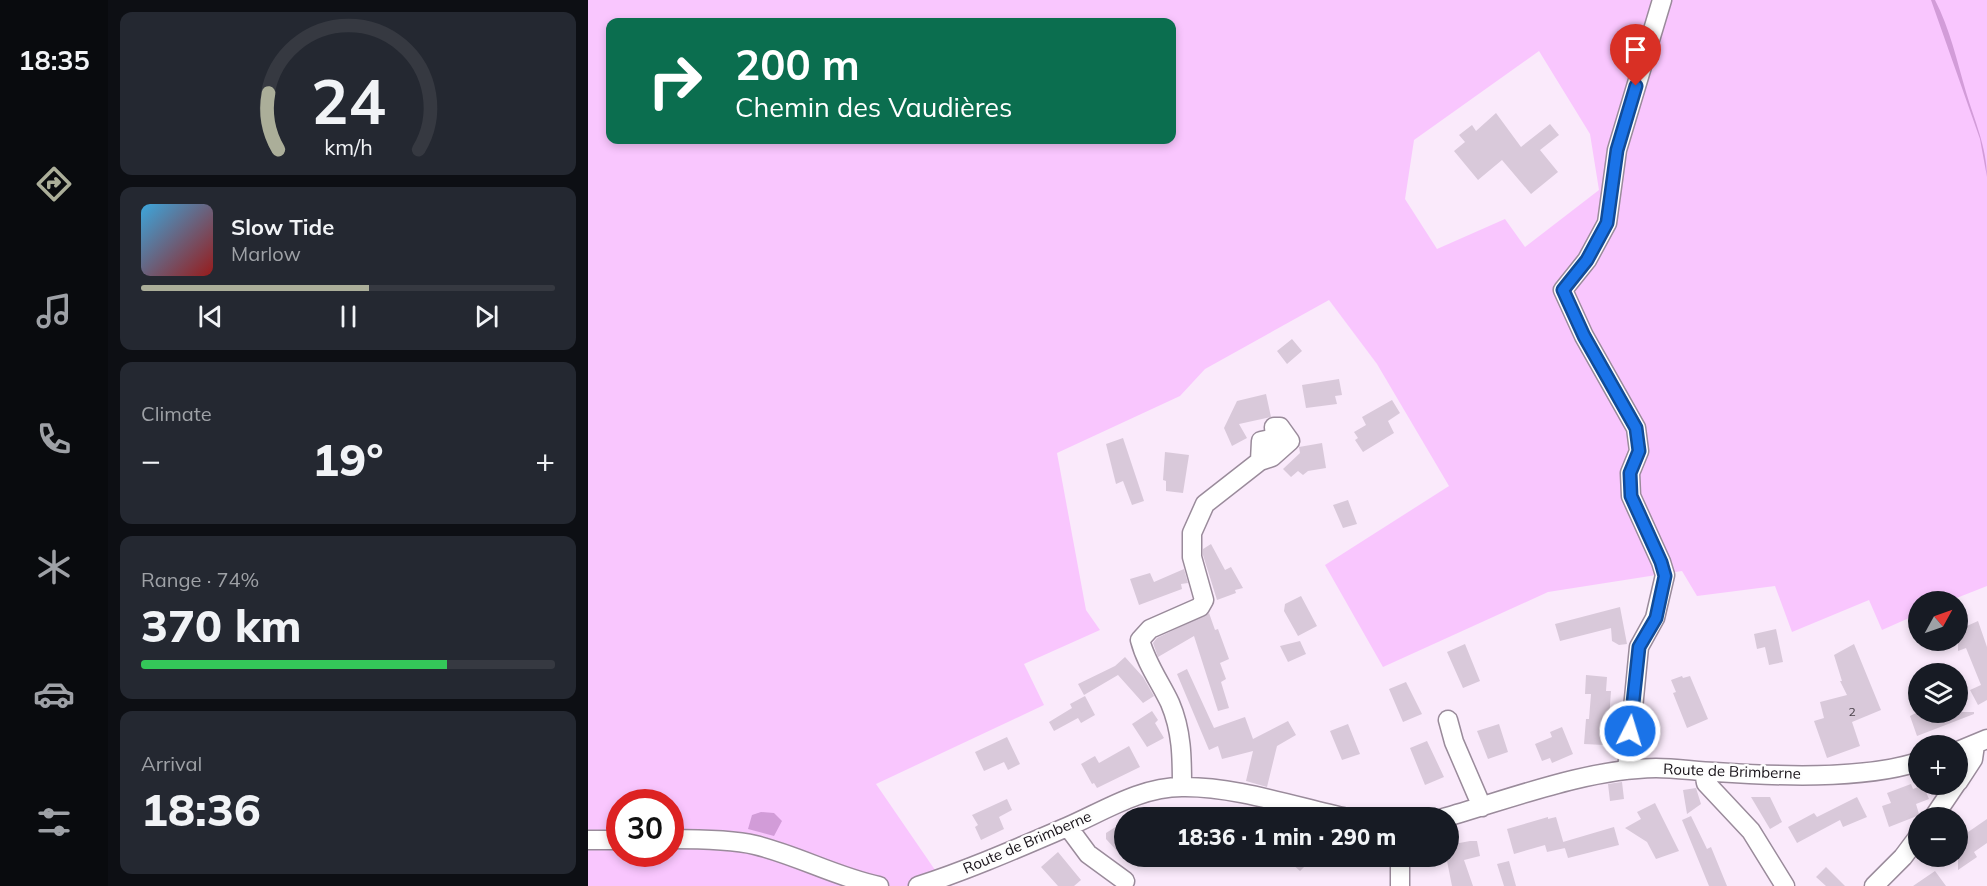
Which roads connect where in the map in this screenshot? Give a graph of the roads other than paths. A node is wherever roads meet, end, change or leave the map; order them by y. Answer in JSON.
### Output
{"nodes":[{"id":1,"x":1662,"y":0,"type":"edge"},
{"id":2,"x":1260,"y":461,"type":"dead end"},
{"id":3,"x":1448,"y":720,"type":"dead end"},
{"id":4,"x":1973,"y":745,"type":"edge"},
{"id":5,"x":1908,"y":764,"type":"edge"},
{"id":6,"x":1968,"y":766,"type":"edge"},
{"id":7,"x":1627,"y":770,"type":"junction"},
{"id":8,"x":1704,"y":772,"type":"junction"},
{"id":9,"x":1182,"y":787,"type":"junction"},
{"id":10,"x":1295,"y":807,"type":"edge"},
{"id":11,"x":1482,"y":807,"type":"junction"},
{"id":12,"x":1459,"y":813,"type":"edge"},
{"id":13,"x":1068,"y":827,"type":"junction"},
{"id":14,"x":588,"y":840,"type":"edge"},
{"id":15,"x":606,"y":840,"type":"edge"},
{"id":16,"x":684,"y":840,"type":"edge"},
{"id":17,"x":1908,"y":850,"type":"edge"},
{"id":18,"x":1400,"y":867,"type":"edge"},
{"id":19,"x":1125,"y":881,"type":"dead end"},
{"id":20,"x":879,"y":886,"type":"edge"},
{"id":21,"x":918,"y":886,"type":"edge"},
{"id":22,"x":1400,"y":886,"type":"edge"},
{"id":23,"x":1785,"y":886,"type":"edge"},
{"id":24,"x":1874,"y":886,"type":"edge"}],
"edges":[{"from":1,"to":7,"type":"street"},
{"from":2,"to":9,"type":"street"},
{"from":3,"to":11,"type":"street"},
{"from":4,"to":6,"type":"street"},
{"from":5,"to":8,"type":"street","name":"Route de Brimberne"},
{"from":7,"to":8,"type":"street","name":"Route de Brimberne"},
{"from":7,"to":11,"type":"street","name":"Route de Brimberne"},
{"from":8,"to":23,"type":"street"},
{"from":9,"to":10,"type":"street","name":"Route de Brimberne"},
{"from":9,"to":13,"type":"street","name":"Route de Brimberne"},
{"from":11,"to":12,"type":"street","name":"Route de Brimberne"},
{"from":13,"to":19,"type":"street"},
{"from":13,"to":21,"type":"street","name":"Route de Brimberne"},
{"from":14,"to":15,"type":"street"},
{"from":16,"to":20,"type":"street"},
{"from":17,"to":24,"type":"street"},
{"from":18,"to":22,"type":"street"}]}
